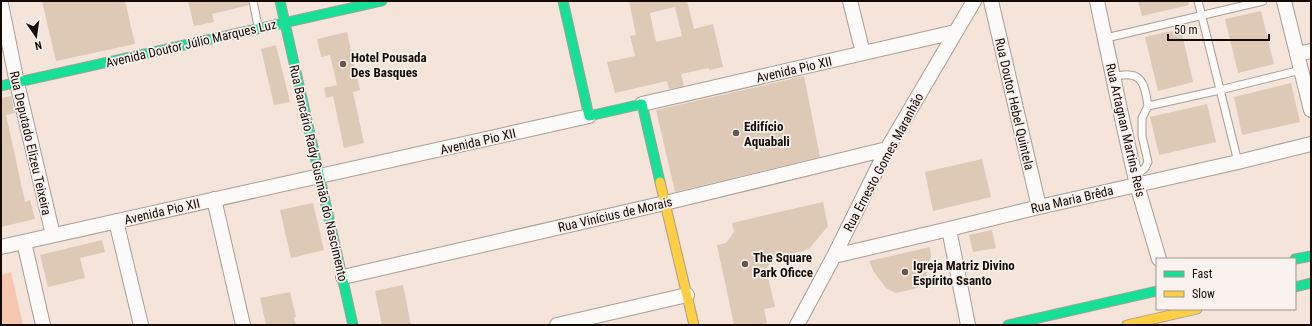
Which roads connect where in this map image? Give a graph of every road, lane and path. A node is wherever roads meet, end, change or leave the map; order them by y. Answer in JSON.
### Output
{"nodes":[{"id":1,"x":253,"y":1,"type":"edge"},
{"id":2,"x":280,"y":1,"type":"edge"},
{"id":3,"x":382,"y":1,"type":"edge"},
{"id":4,"x":563,"y":1,"type":"edge"},
{"id":5,"x":850,"y":1,"type":"edge"},
{"id":6,"x":974,"y":1,"type":"edge"},
{"id":7,"x":991,"y":1,"type":"edge"},
{"id":8,"x":1097,"y":1,"type":"edge"},
{"id":9,"x":1198,"y":1,"type":"edge"},
{"id":10,"x":1263,"y":1,"type":"edge"},
{"id":11,"x":1284,"y":1,"type":"edge"},
{"id":12,"x":1,"y":4,"type":"edge"},
{"id":13,"x":1202,"y":15,"type":"junction"},
{"id":14,"x":285,"y":22,"type":"junction"},
{"id":15,"x":258,"y":28,"type":"junction"},
{"id":16,"x":955,"y":32,"type":"junction"},
{"id":17,"x":1106,"y":38,"type":"junction"},
{"id":18,"x":863,"y":53,"type":"junction"},
{"id":19,"x":1304,"y":53,"type":"edge"},
{"id":20,"x":1301,"y":70,"type":"junction"},
{"id":21,"x":1113,"y":76,"type":"junction"},
{"id":22,"x":17,"y":83,"type":"junction"},
{"id":23,"x":1,"y":86,"type":"edge"},
{"id":24,"x":1220,"y":90,"type":"junction"},
{"id":25,"x":642,"y":104,"type":"junction"},
{"id":26,"x":1148,"y":106,"type":"junction"},
{"id":27,"x":1311,"y":110,"type":"edge"},
{"id":28,"x":589,"y":116,"type":"junction"},
{"id":29,"x":1311,"y":144,"type":"edge"},
{"id":30,"x":887,"y":150,"type":"junction"},
{"id":31,"x":1238,"y":162,"type":"junction"},
{"id":32,"x":320,"y":176,"type":"junction"},
{"id":33,"x":1136,"y":180,"type":"junction"},
{"id":34,"x":214,"y":199,"type":"junction"},
{"id":35,"x":665,"y":203,"type":"junction"},
{"id":36,"x":1038,"y":207,"type":"junction"},
{"id":37,"x":116,"y":221,"type":"junction"},
{"id":38,"x":949,"y":229,"type":"junction"},
{"id":39,"x":53,"y":235,"type":"junction"},
{"id":40,"x":24,"y":242,"type":"junction"},
{"id":41,"x":1,"y":247,"type":"edge"},
{"id":42,"x":834,"y":256,"type":"junction"},
{"id":43,"x":1311,"y":256,"type":"edge"},
{"id":44,"x":1159,"y":258,"type":"edge"},
{"id":45,"x":1296,"y":259,"type":"edge"},
{"id":46,"x":343,"y":277,"type":"junction"},
{"id":47,"x":1311,"y":283,"type":"edge"},
{"id":48,"x":1296,"y":287,"type":"edge"},
{"id":49,"x":1156,"y":291,"type":"edge"},
{"id":50,"x":687,"y":295,"type":"junction"},
{"id":51,"x":1194,"y":310,"type":"edge"},
{"id":52,"x":1174,"y":316,"type":"edge"},
{"id":53,"x":43,"y":325,"type":"edge"},
{"id":54,"x":141,"y":325,"type":"edge"},
{"id":55,"x":243,"y":325,"type":"edge"},
{"id":56,"x":353,"y":325,"type":"edge"},
{"id":57,"x":557,"y":325,"type":"edge"},
{"id":58,"x":694,"y":325,"type":"edge"},
{"id":59,"x":797,"y":325,"type":"edge"},
{"id":60,"x":968,"y":325,"type":"edge"},
{"id":61,"x":1008,"y":325,"type":"edge"},
{"id":62,"x":1127,"y":325,"type":"edge"}],
"edges":[{"from":1,"to":15,"type":"lane"},
{"from":2,"to":14,"type":"street","name":"Rua Bancário Rady Gusmão do Nascimento"},
{"from":3,"to":14,"type":"street","name":"Avenida Doutor Júlio Marques Luz"},
{"from":4,"to":28,"type":"street"},
{"from":5,"to":18,"type":"street"},
{"from":6,"to":16,"type":"street","name":"Rua Ernesto Gomes Maranhão"},
{"from":7,"to":36,"type":"street","name":"Rua Doutor Hebel Quintela"},
{"from":8,"to":17,"type":"street","name":"Rua Artagnan Martins Reis"},
{"from":9,"to":13,"type":"lane"},
{"from":10,"to":13,"type":"lane"},
{"from":11,"to":19,"type":"street"},
{"from":12,"to":22,"type":"street","name":"Rua Deputado Elizeu Teixeira"},
{"from":13,"to":17,"type":"lane"},
{"from":13,"to":24,"type":"lane"},
{"from":14,"to":15,"type":"street","name":"Avenida Doutor Júlio Marques Luz"},
{"from":14,"to":32,"type":"street","name":"Rua Bancário Rady Gusmão do Nascimento"},
{"from":15,"to":22,"type":"street","name":"Avenida Doutor Júlio Marques Luz"},
{"from":16,"to":18,"type":"street","name":"Avenida Pio XII"},
{"from":16,"to":30,"type":"street","name":"Rua Ernesto Gomes Maranhão"},
{"from":17,"to":21,"type":"street","name":"Rua Artagnan Martins Reis"},
{"from":18,"to":25,"type":"street","name":"Avenida Pio XII"},
{"from":19,"to":20,"type":"street"},
{"from":20,"to":24,"type":"lane"},
{"from":20,"to":27,"type":"street"},
{"from":21,"to":26,"type":"lane"},
{"from":21,"to":33,"type":"street","name":"Rua Artagnan Martins Reis"},
{"from":22,"to":23,"type":"street","name":"Avenida Doutor Júlio Marques Luz"},
{"from":22,"to":39,"type":"street","name":"Rua Deputado Elizeu Teixeira"},
{"from":24,"to":26,"type":"lane"},
{"from":24,"to":31,"type":"lane"},
{"from":25,"to":28,"type":"street","name":"Avenida Pio XII"},
{"from":25,"to":35,"type":"street"},
{"from":26,"to":33,"type":"lane"},
{"from":28,"to":32,"type":"street","name":"Avenida Pio XII"},
{"from":29,"to":31,"type":"street","name":"Rua Maria Brêda"},
{"from":30,"to":35,"type":"street","name":"Rua Vinícius de Morais"},
{"from":30,"to":42,"type":"street","name":"Rua Ernesto Gomes Maranhão"},
{"from":31,"to":33,"type":"street","name":"Rua Maria Brêda"},
{"from":32,"to":34,"type":"street","name":"Avenida Pio XII"},
{"from":32,"to":46,"type":"street","name":"Rua Bancário Rady Gusmão do Nascimento"},
{"from":33,"to":36,"type":"street","name":"Rua Maria Brêda"},
{"from":33,"to":44,"type":"street","name":"Rua Artagnan Martins Reis"},
{"from":34,"to":37,"type":"street","name":"Avenida Pio XII"},
{"from":34,"to":55,"type":"street"},
{"from":35,"to":46,"type":"street","name":"Rua Vinícius de Morais"},
{"from":35,"to":50,"type":"street"},
{"from":36,"to":38,"type":"street","name":"Rua Maria Brêda"},
{"from":37,"to":39,"type":"street","name":"Avenida Pio XII"},
{"from":37,"to":54,"type":"street"},
{"from":38,"to":42,"type":"street","name":"Rua Maria Brêda"},
{"from":38,"to":60,"type":"street"},
{"from":39,"to":40,"type":"street","name":"Avenida Pio XII"},
{"from":40,"to":41,"type":"street","name":"Avenida Pio XII"},
{"from":40,"to":53,"type":"street"},
{"from":42,"to":59,"type":"street","name":"Rua Ernesto Gomes Maranhão"},
{"from":43,"to":45,"type":"street"},
{"from":46,"to":56,"type":"street","name":"Rua Bancário Rady Gusmão do Nascimento"},
{"from":47,"to":48,"type":"street"},
{"from":49,"to":61,"type":"street"},
{"from":50,"to":57,"type":"street"},
{"from":50,"to":58,"type":"street"},
{"from":51,"to":52,"type":"street"},
{"from":52,"to":62,"type":"street"}]}
